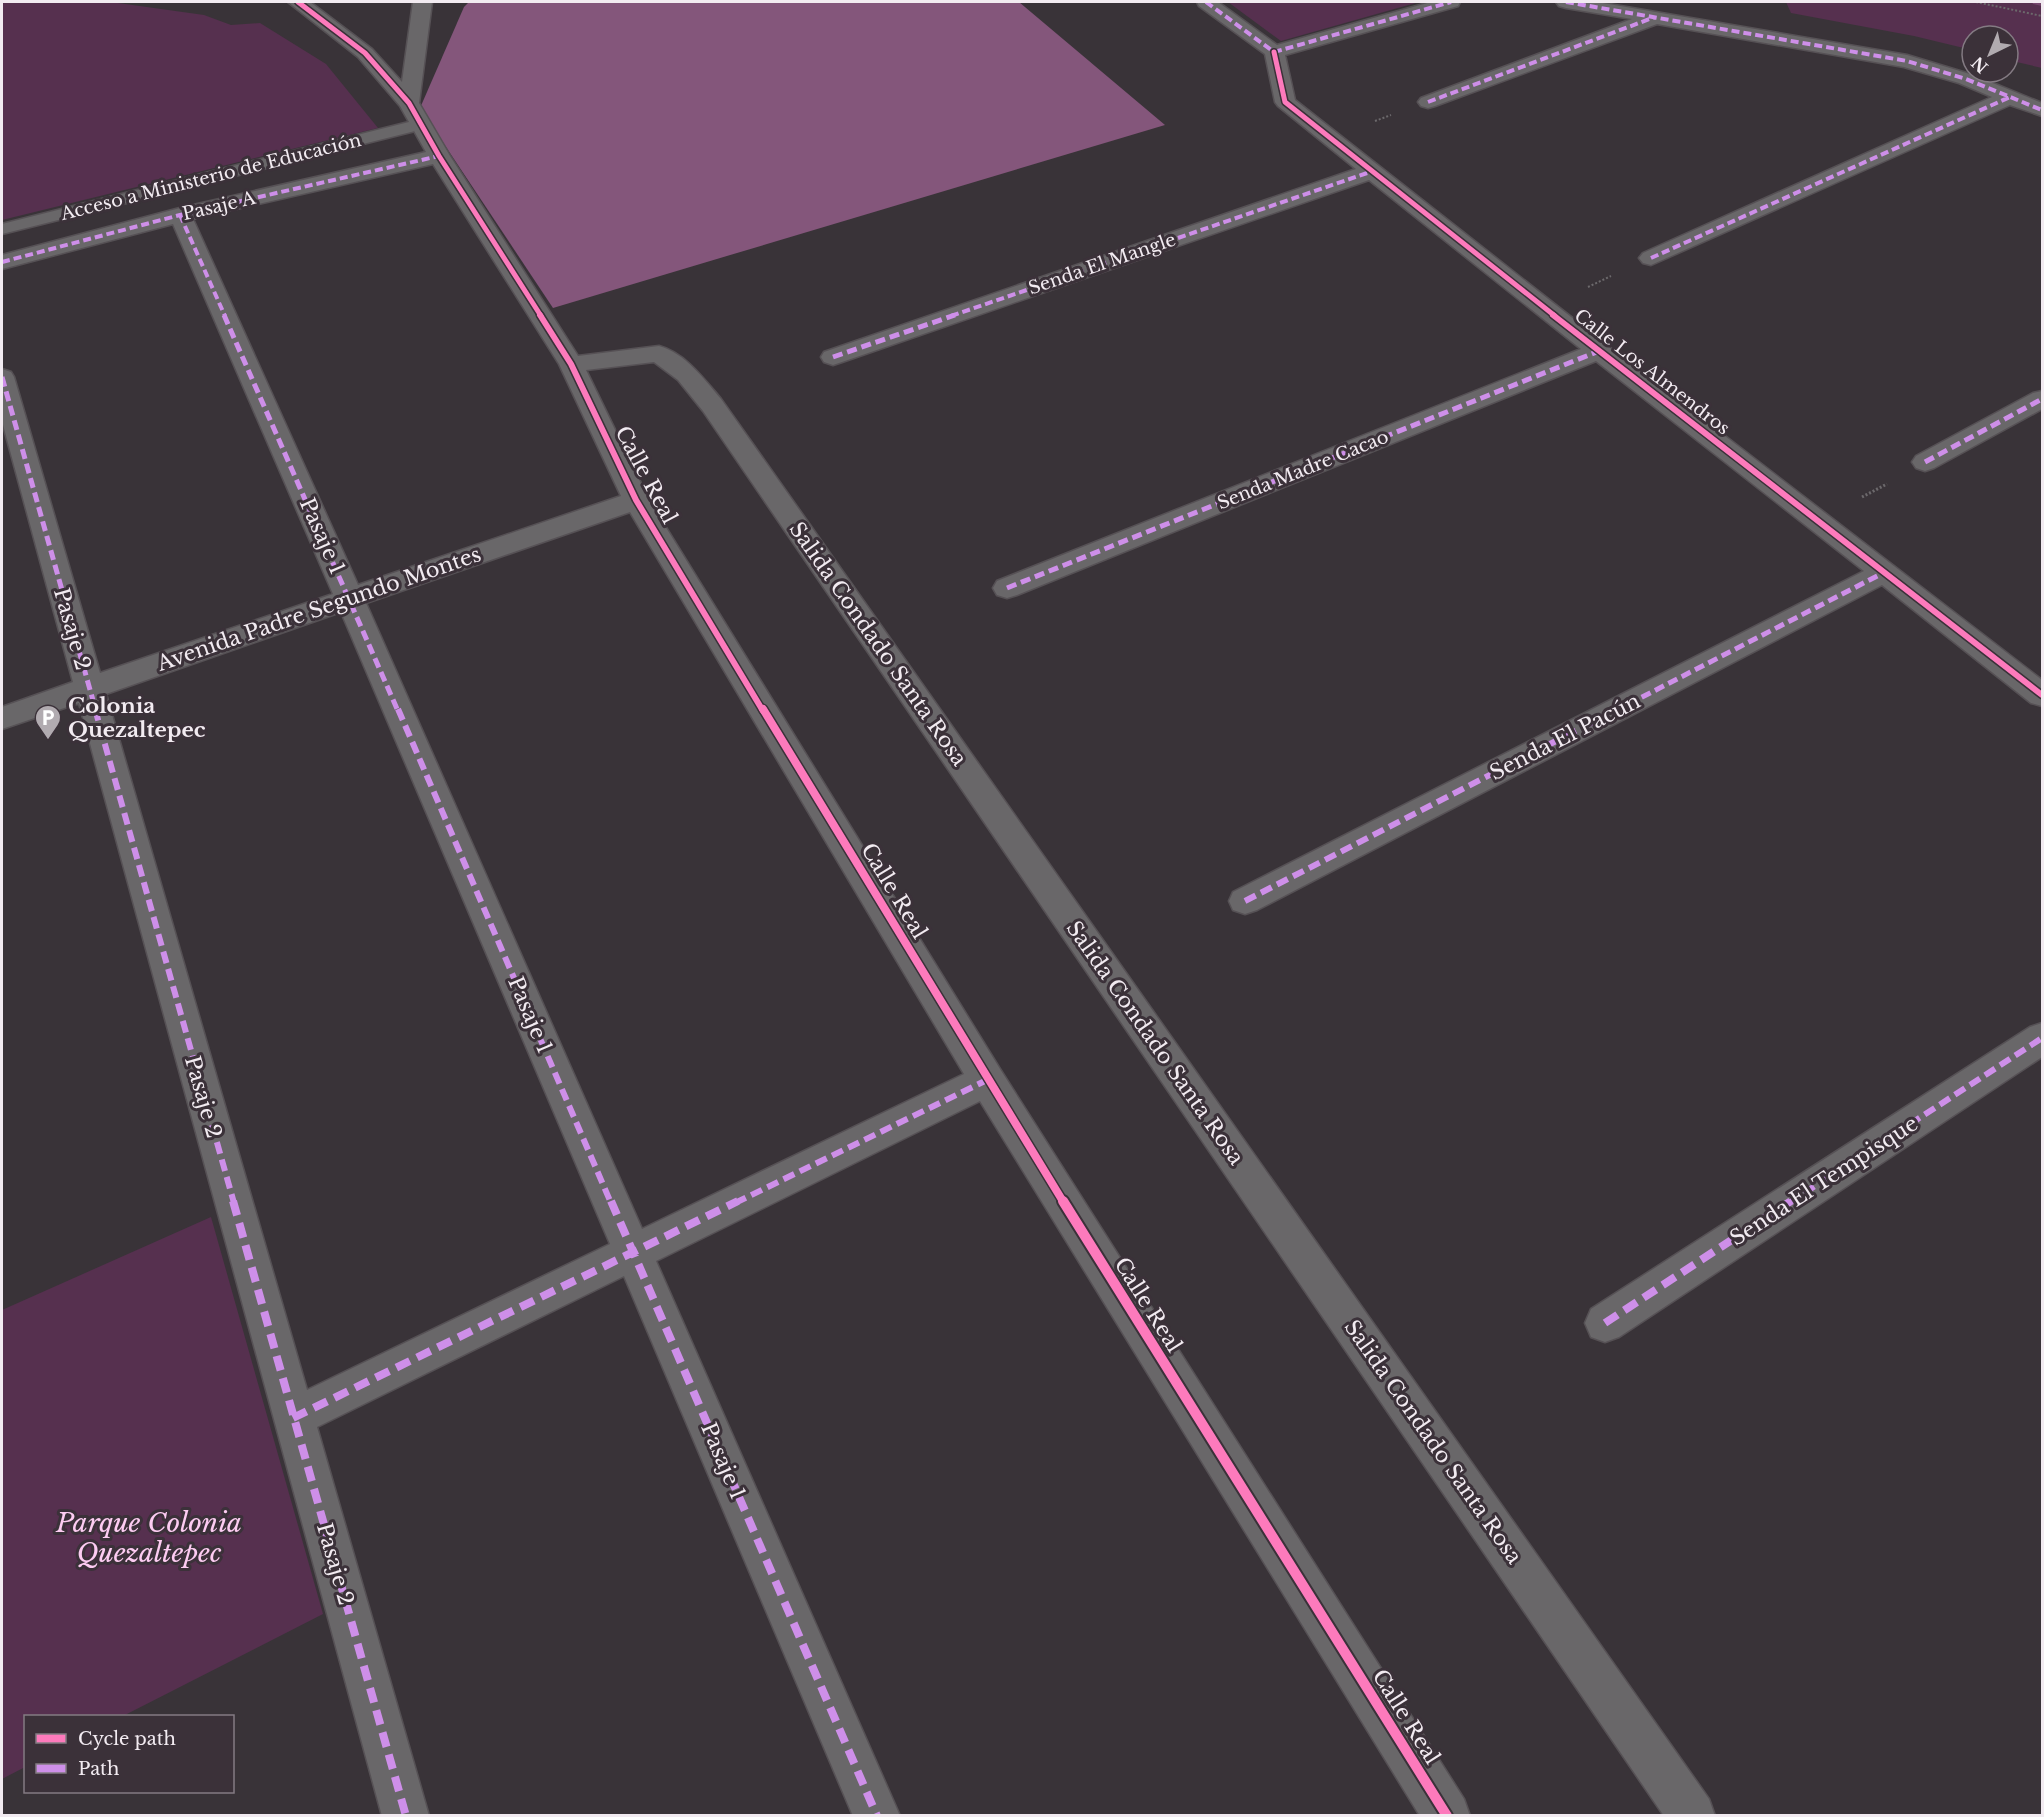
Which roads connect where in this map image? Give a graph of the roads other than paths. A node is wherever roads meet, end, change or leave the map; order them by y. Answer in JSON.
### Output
{"nodes":[{"id":1,"x":298,"y":2,"type":"edge"},
{"id":2,"x":423,"y":2,"type":"edge"},
{"id":3,"x":1206,"y":2,"type":"edge"},
{"id":4,"x":1451,"y":2,"type":"edge"},
{"id":5,"x":1566,"y":2,"type":"edge"},
{"id":6,"x":1682,"y":2,"type":"edge"},
{"id":7,"x":1655,"y":18,"type":"junction"},
{"id":8,"x":1274,"y":52,"type":"junction"},
{"id":9,"x":2010,"y":97,"type":"junction"},
{"id":10,"x":1428,"y":102,"type":"dead end"},
{"id":11,"x":2043,"y":110,"type":"edge"},
{"id":12,"x":415,"y":114,"type":"junction"},
{"id":13,"x":439,"y":156,"type":"junction"},
{"id":14,"x":1370,"y":172,"type":"junction"},
{"id":15,"x":180,"y":215,"type":"junction"},
{"id":16,"x":2,"y":229,"type":"edge"},
{"id":17,"x":1651,"y":258,"type":"road end"},
{"id":18,"x":2,"y":262,"type":"edge"},
{"id":19,"x":1599,"y":351,"type":"junction"},
{"id":20,"x":833,"y":357,"type":"dead end"},
{"id":21,"x":570,"y":364,"type":"junction"},
{"id":22,"x":2,"y":377,"type":"edge"},
{"id":23,"x":2043,"y":399,"type":"edge"},
{"id":24,"x":1925,"y":462,"type":"road end"},
{"id":25,"x":636,"y":500,"type":"junction"},
{"id":26,"x":1885,"y":572,"type":"junction"},
{"id":27,"x":1007,"y":588,"type":"dead end"},
{"id":28,"x":349,"y":597,"type":"junction"},
{"id":29,"x":89,"y":688,"type":"junction"},
{"id":30,"x":2043,"y":695,"type":"edge"},
{"id":31,"x":2,"y":718,"type":"edge"},
{"id":32,"x":1245,"y":901,"type":"dead end"},
{"id":33,"x":2043,"y":1038,"type":"edge"},
{"id":34,"x":987,"y":1080,"type":"junction"},
{"id":35,"x":633,"y":1253,"type":"junction"},
{"id":36,"x":1605,"y":1323,"type":"dead end"},
{"id":37,"x":293,"y":1418,"type":"junction"},
{"id":38,"x":406,"y":1815,"type":"edge"},
{"id":39,"x":877,"y":1815,"type":"edge"},
{"id":40,"x":1447,"y":1815,"type":"edge"},
{"id":41,"x":1692,"y":1815,"type":"edge"}],
"edges":[{"from":1,"to":12,"type":"street","name":"Calle Real"},
{"from":2,"to":12,"type":"street"},
{"from":3,"to":8,"type":"street"},
{"from":4,"to":8,"type":"street"},
{"from":5,"to":7,"type":"street"},
{"from":6,"to":7,"type":"street"},
{"from":7,"to":9,"type":"street"},
{"from":7,"to":10,"type":"street"},
{"from":8,"to":14,"type":"street","name":"Calle Los Almendros"},
{"from":9,"to":11,"type":"street"},
{"from":9,"to":17,"type":"street"},
{"from":12,"to":13,"type":"street","name":"Calle Real"},
{"from":12,"to":16,"type":"lane","name":"Acceso a Ministerio de Educación"},
{"from":13,"to":15,"type":"street","name":"Pasaje A"},
{"from":13,"to":21,"type":"street","name":"Calle Real"},
{"from":14,"to":19,"type":"street","name":"Calle Los Almendros"},
{"from":14,"to":20,"type":"street","name":"Senda El Mangle"},
{"from":15,"to":18,"type":"street","name":"Pasaje A"},
{"from":15,"to":28,"type":"street","name":"Pasaje 1"},
{"from":19,"to":26,"type":"street","name":"Calle Los Almendros"},
{"from":19,"to":27,"type":"street","name":"Senda Madre Cacao"},
{"from":21,"to":25,"type":"street","name":"Calle Real"},
{"from":21,"to":41,"type":"street","name":"Salida Condado Santa Rosa"},
{"from":22,"to":29,"type":"street","name":"Pasaje 2"},
{"from":23,"to":24,"type":"street"},
{"from":25,"to":28,"type":"street","name":"Avenida Padre Segundo Montes"},
{"from":25,"to":34,"type":"street","name":"Calle Real"},
{"from":26,"to":30,"type":"street","name":"Calle Los Almendros"},
{"from":26,"to":32,"type":"street","name":"Senda El Pacún"},
{"from":28,"to":29,"type":"street","name":"Avenida Padre Segundo Montes"},
{"from":28,"to":35,"type":"street","name":"Pasaje 1"},
{"from":29,"to":31,"type":"street","name":"Avenida Padre Segundo Montes"},
{"from":29,"to":37,"type":"street","name":"Pasaje 2"},
{"from":33,"to":36,"type":"street","name":"Senda El Tempisque"},
{"from":34,"to":35,"type":"street"},
{"from":34,"to":40,"type":"street","name":"Calle Real"},
{"from":35,"to":37,"type":"street"},
{"from":35,"to":39,"type":"street","name":"Pasaje 1"},
{"from":37,"to":38,"type":"street","name":"Pasaje 2"}]}
